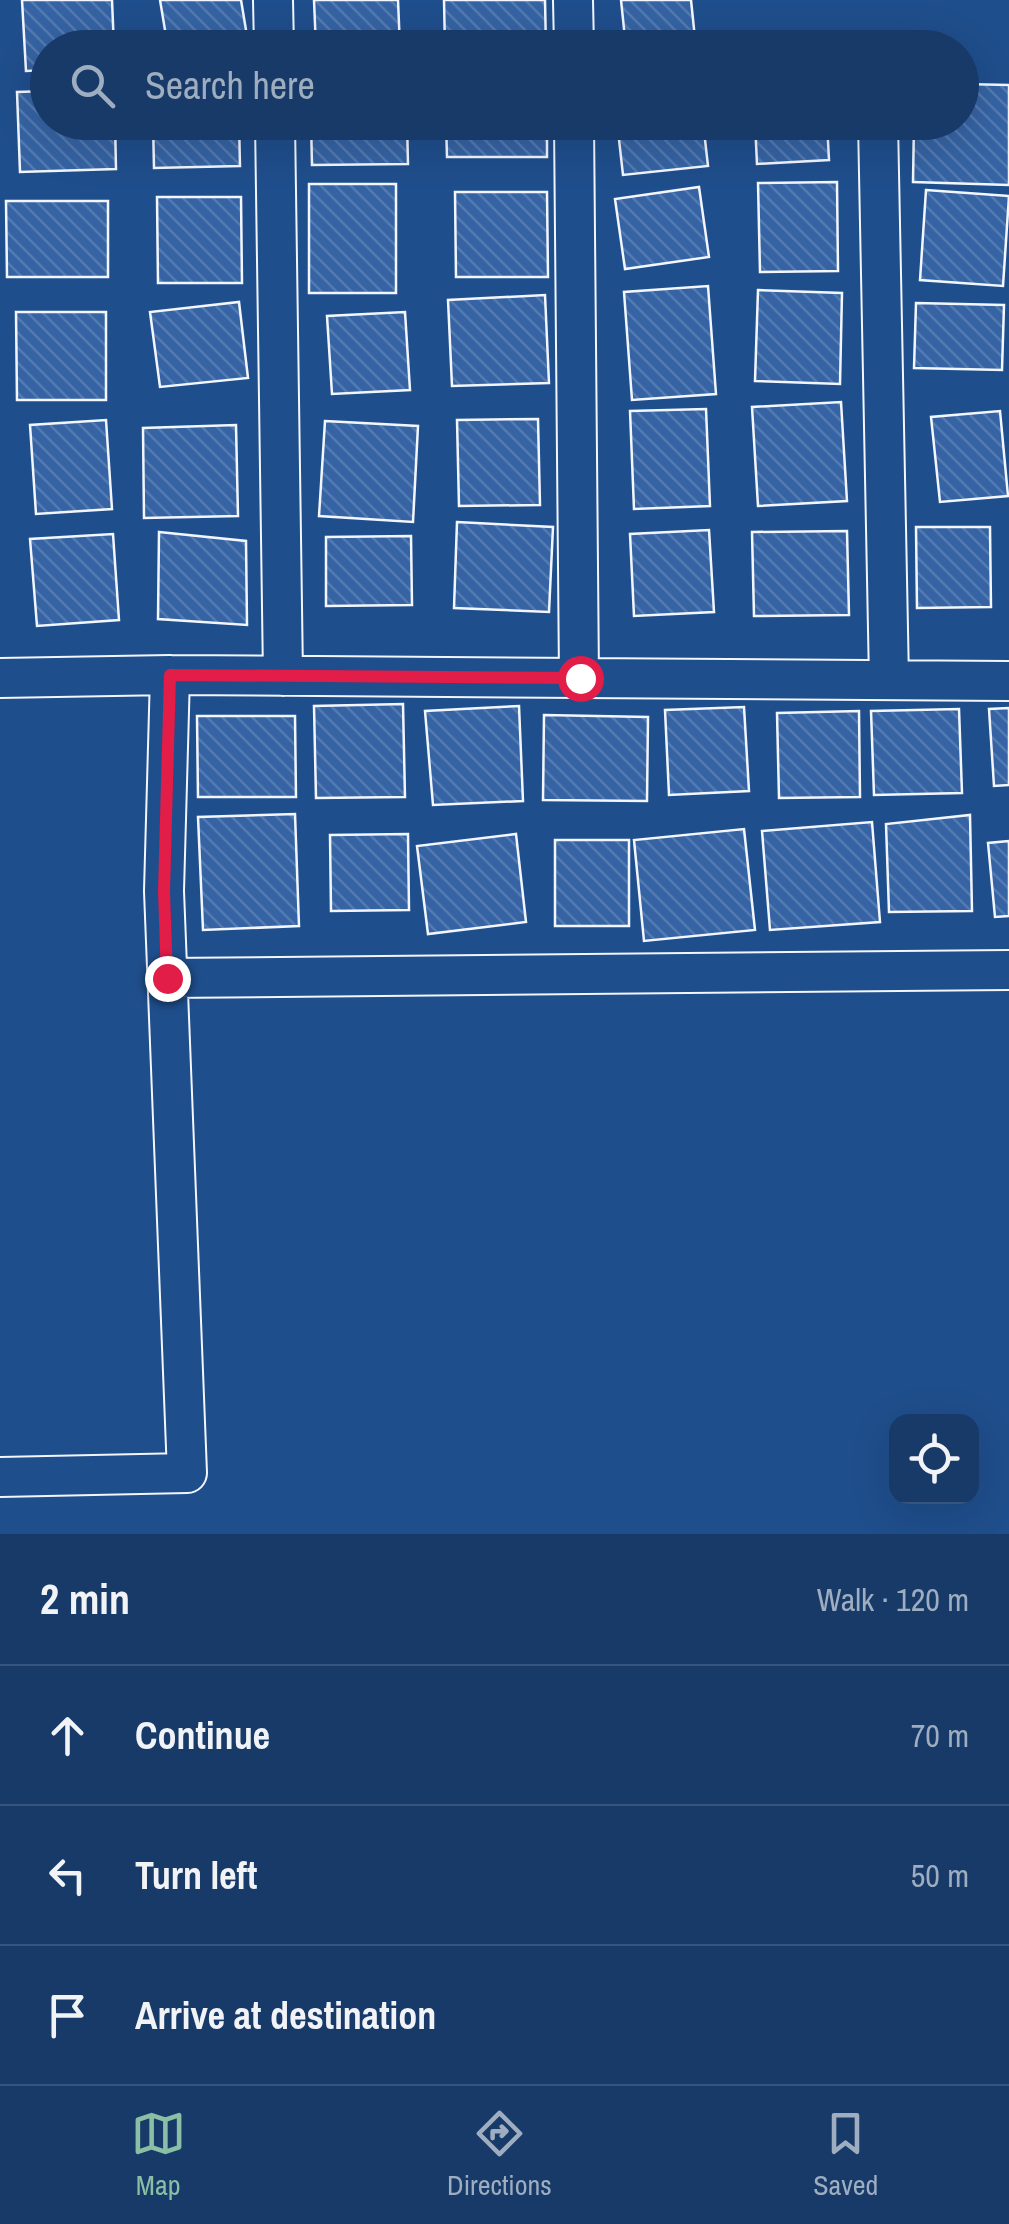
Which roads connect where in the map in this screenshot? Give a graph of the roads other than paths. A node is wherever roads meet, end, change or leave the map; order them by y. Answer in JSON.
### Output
{"nodes":[{"id":1,"x":274,"y":0,"type":"edge"},
{"id":2,"x":573,"y":0,"type":"edge"},
{"id":3,"x":274,"y":30,"type":"edge"},
{"id":4,"x":574,"y":30,"type":"edge"},
{"id":5,"x":275,"y":140,"type":"edge"},
{"id":6,"x":574,"y":140,"type":"edge"},
{"id":7,"x":878,"y":140,"type":"edge"},
{"id":8,"x":170,"y":675,"type":"junction"},
{"id":9,"x":283,"y":676,"type":"junction"},
{"id":10,"x":0,"y":678,"type":"edge"},
{"id":11,"x":580,"y":678,"type":"junction"},
{"id":12,"x":890,"y":680,"type":"junction"},
{"id":13,"x":1009,"y":681,"type":"edge"},
{"id":14,"x":1009,"y":970,"type":"edge"},
{"id":15,"x":167,"y":978,"type":"junction"},
{"id":16,"x":0,"y":1477,"type":"edge"}],
"edges":[{"from":1,"to":3,"type":"street"},
{"from":2,"to":4,"type":"street"},
{"from":5,"to":9,"type":"street"},
{"from":6,"to":11,"type":"street"},
{"from":7,"to":12,"type":"street"},
{"from":8,"to":9,"type":"street"},
{"from":8,"to":10,"type":"street"},
{"from":8,"to":15,"type":"street"},
{"from":9,"to":11,"type":"street"},
{"from":11,"to":12,"type":"street"},
{"from":12,"to":13,"type":"street"},
{"from":14,"to":15,"type":"street"},
{"from":15,"to":16,"type":"street"}]}
